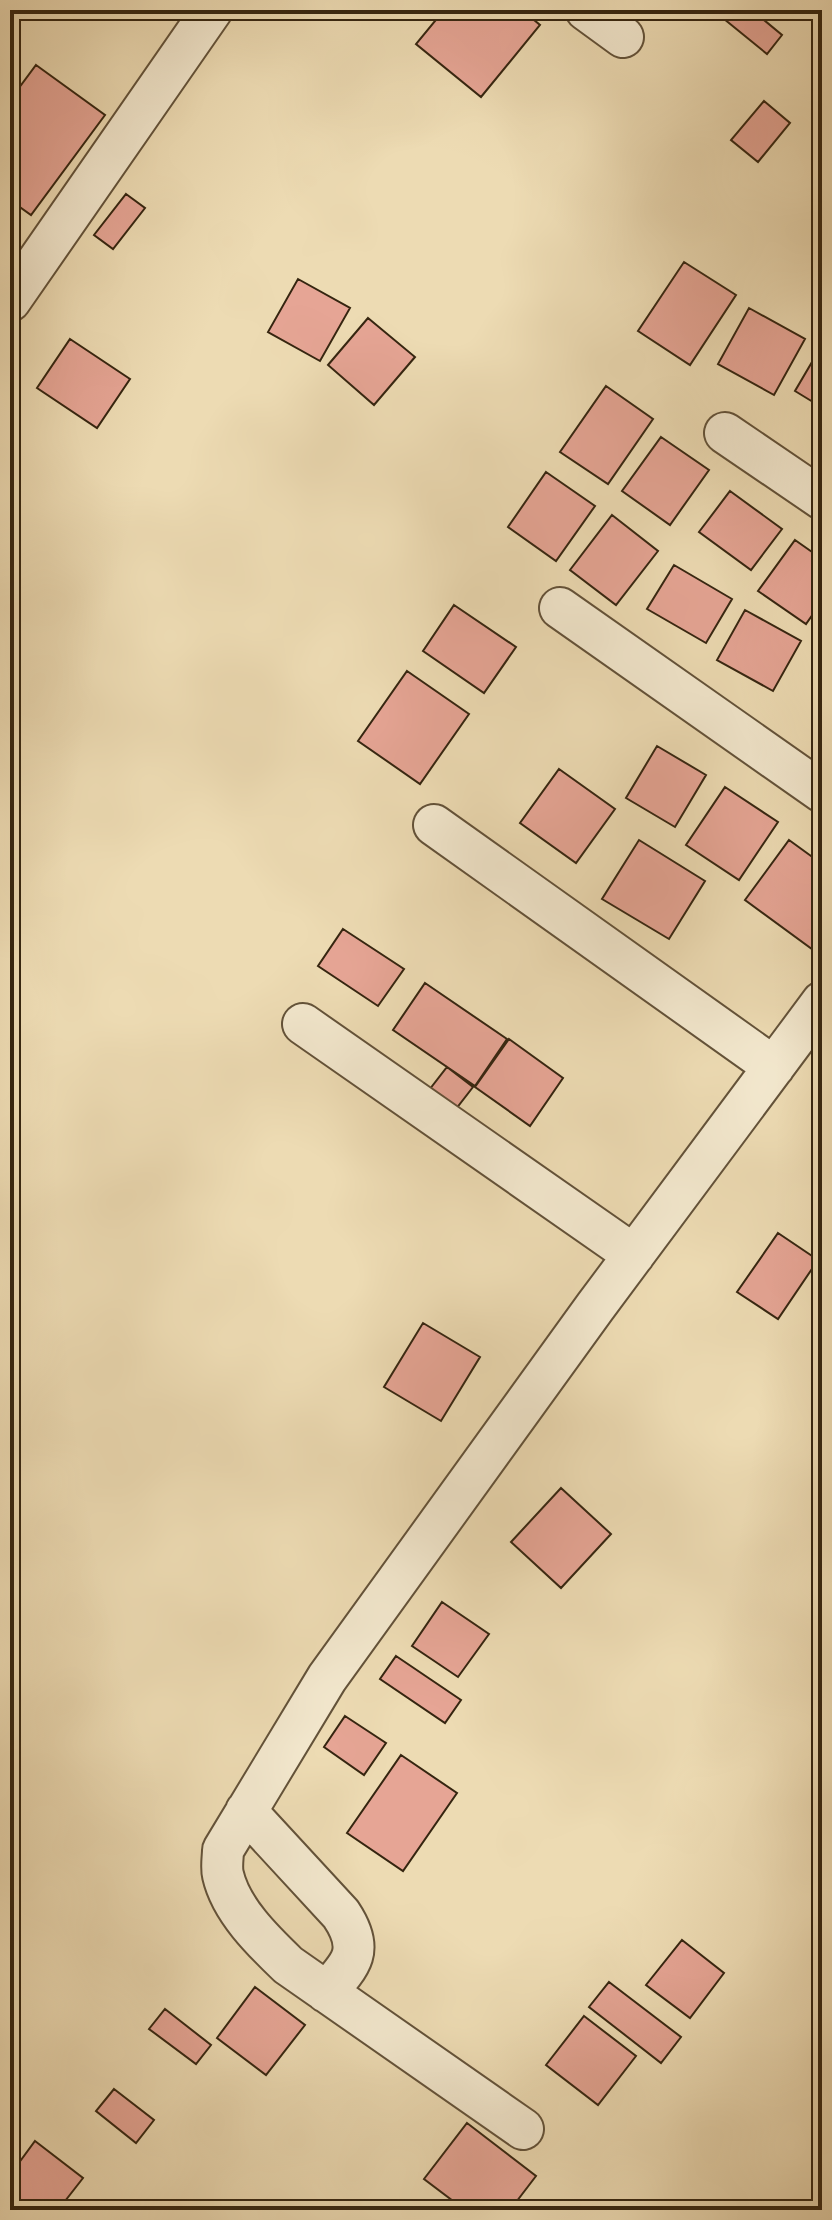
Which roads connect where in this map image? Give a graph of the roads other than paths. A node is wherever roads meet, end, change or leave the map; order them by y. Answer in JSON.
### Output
{"nodes":[{"id":1,"x":212,"y":10,"type":"edge"},
{"id":2,"x":586,"y":10,"type":"edge"},
{"id":3,"x":623,"y":37,"type":"dead end"},
{"id":4,"x":10,"y":301,"type":"edge"},
{"id":5,"x":725,"y":433,"type":"dead end"},
{"id":6,"x":822,"y":499,"type":"edge"},
{"id":7,"x":560,"y":608,"type":"dead end"},
{"id":8,"x":822,"y":792,"type":"edge"},
{"id":9,"x":434,"y":825,"type":"dead end"},
{"id":10,"x":822,"y":1002,"type":"edge"},
{"id":11,"x":303,"y":1024,"type":"dead end"},
{"id":12,"x":774,"y":1067,"type":"junction"},
{"id":13,"x":634,"y":1255,"type":"junction"},
{"id":14,"x":246,"y":1811,"type":"junction"},
{"id":15,"x":326,"y":1992,"type":"junction"},
{"id":16,"x":523,"y":2129,"type":"dead end"}],
"edges":[{"from":1,"to":4,"type":"street"},
{"from":2,"to":3,"type":"street"},
{"from":5,"to":6,"type":"street"},
{"from":7,"to":8,"type":"street"},
{"from":9,"to":12,"type":"street"},
{"from":10,"to":12,"type":"street"},
{"from":11,"to":13,"type":"street"},
{"from":12,"to":13,"type":"street"},
{"from":13,"to":14,"type":"street"},
{"from":14,"to":15,"type":"street"},
{"from":14,"to":15,"type":"street"},
{"from":15,"to":16,"type":"street"}]}
